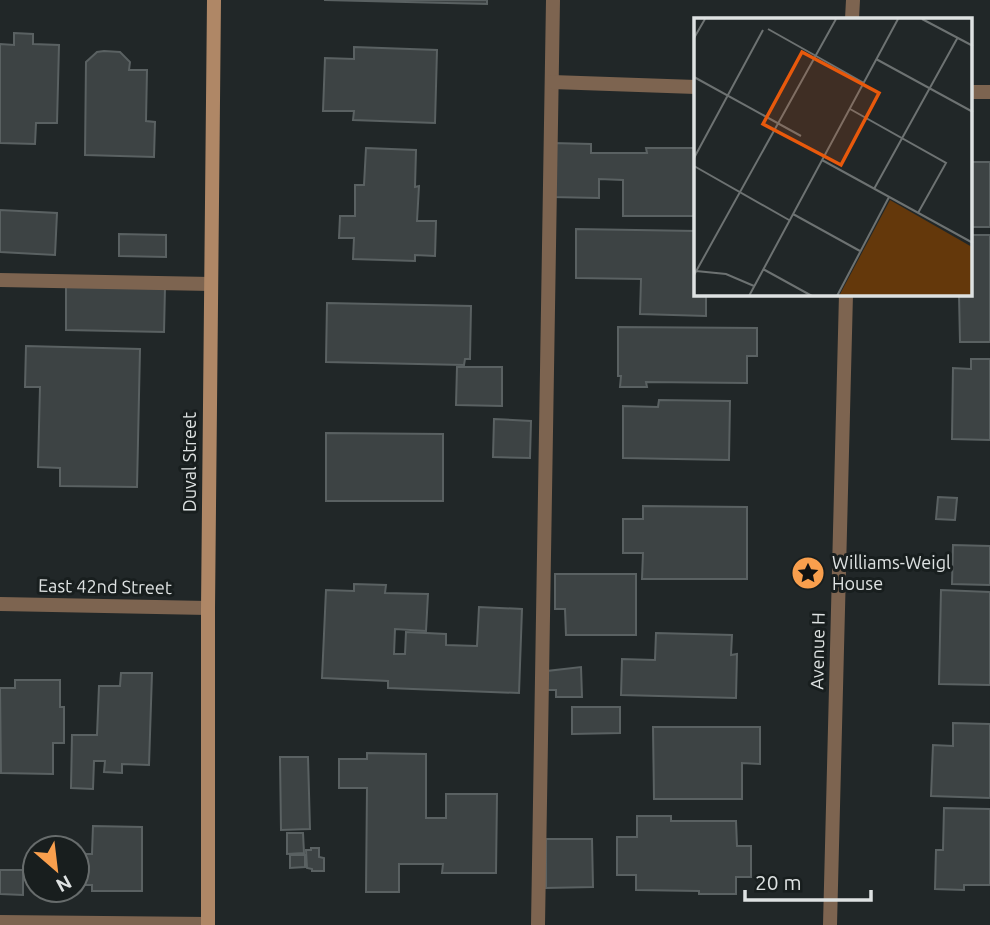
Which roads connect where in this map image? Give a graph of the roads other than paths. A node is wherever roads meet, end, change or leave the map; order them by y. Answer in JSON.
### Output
{"nodes":[{"id":1,"x":214,"y":0,"type":"edge"},
{"id":2,"x":553,"y":0,"type":"edge"},
{"id":3,"x":853,"y":0,"type":"edge"},
{"id":4,"x":852,"y":18,"type":"edge"},
{"id":5,"x":552,"y":82,"type":"junction"},
{"id":6,"x":694,"y":87,"type":"edge"},
{"id":7,"x":972,"y":92,"type":"edge"},
{"id":8,"x":990,"y":92,"type":"edge"},
{"id":9,"x":0,"y":280,"type":"edge"},
{"id":10,"x":211,"y":284,"type":"junction"},
{"id":11,"x":846,"y":296,"type":"edge"},
{"id":12,"x":0,"y":604,"type":"edge"},
{"id":13,"x":208,"y":608,"type":"junction"},
{"id":14,"x":0,"y":922,"type":"edge"},
{"id":15,"x":208,"y":924,"type":"edge"},
{"id":16,"x":538,"y":925,"type":"edge"},
{"id":17,"x":830,"y":925,"type":"edge"}],
"edges":[{"from":1,"to":10,"type":"street","name":"Duval Street"},
{"from":2,"to":5,"type":"street"},
{"from":3,"to":4,"type":"street"},
{"from":5,"to":6,"type":"street"},
{"from":5,"to":16,"type":"street"},
{"from":7,"to":8,"type":"street"},
{"from":9,"to":10,"type":"street"},
{"from":10,"to":13,"type":"street","name":"Duval Street"},
{"from":11,"to":17,"type":"street","name":"Avenue H"},
{"from":12,"to":13,"type":"street","name":"East 42nd Street"},
{"from":13,"to":15,"type":"street","name":"Duval Street"},
{"from":14,"to":15,"type":"street"}]}
